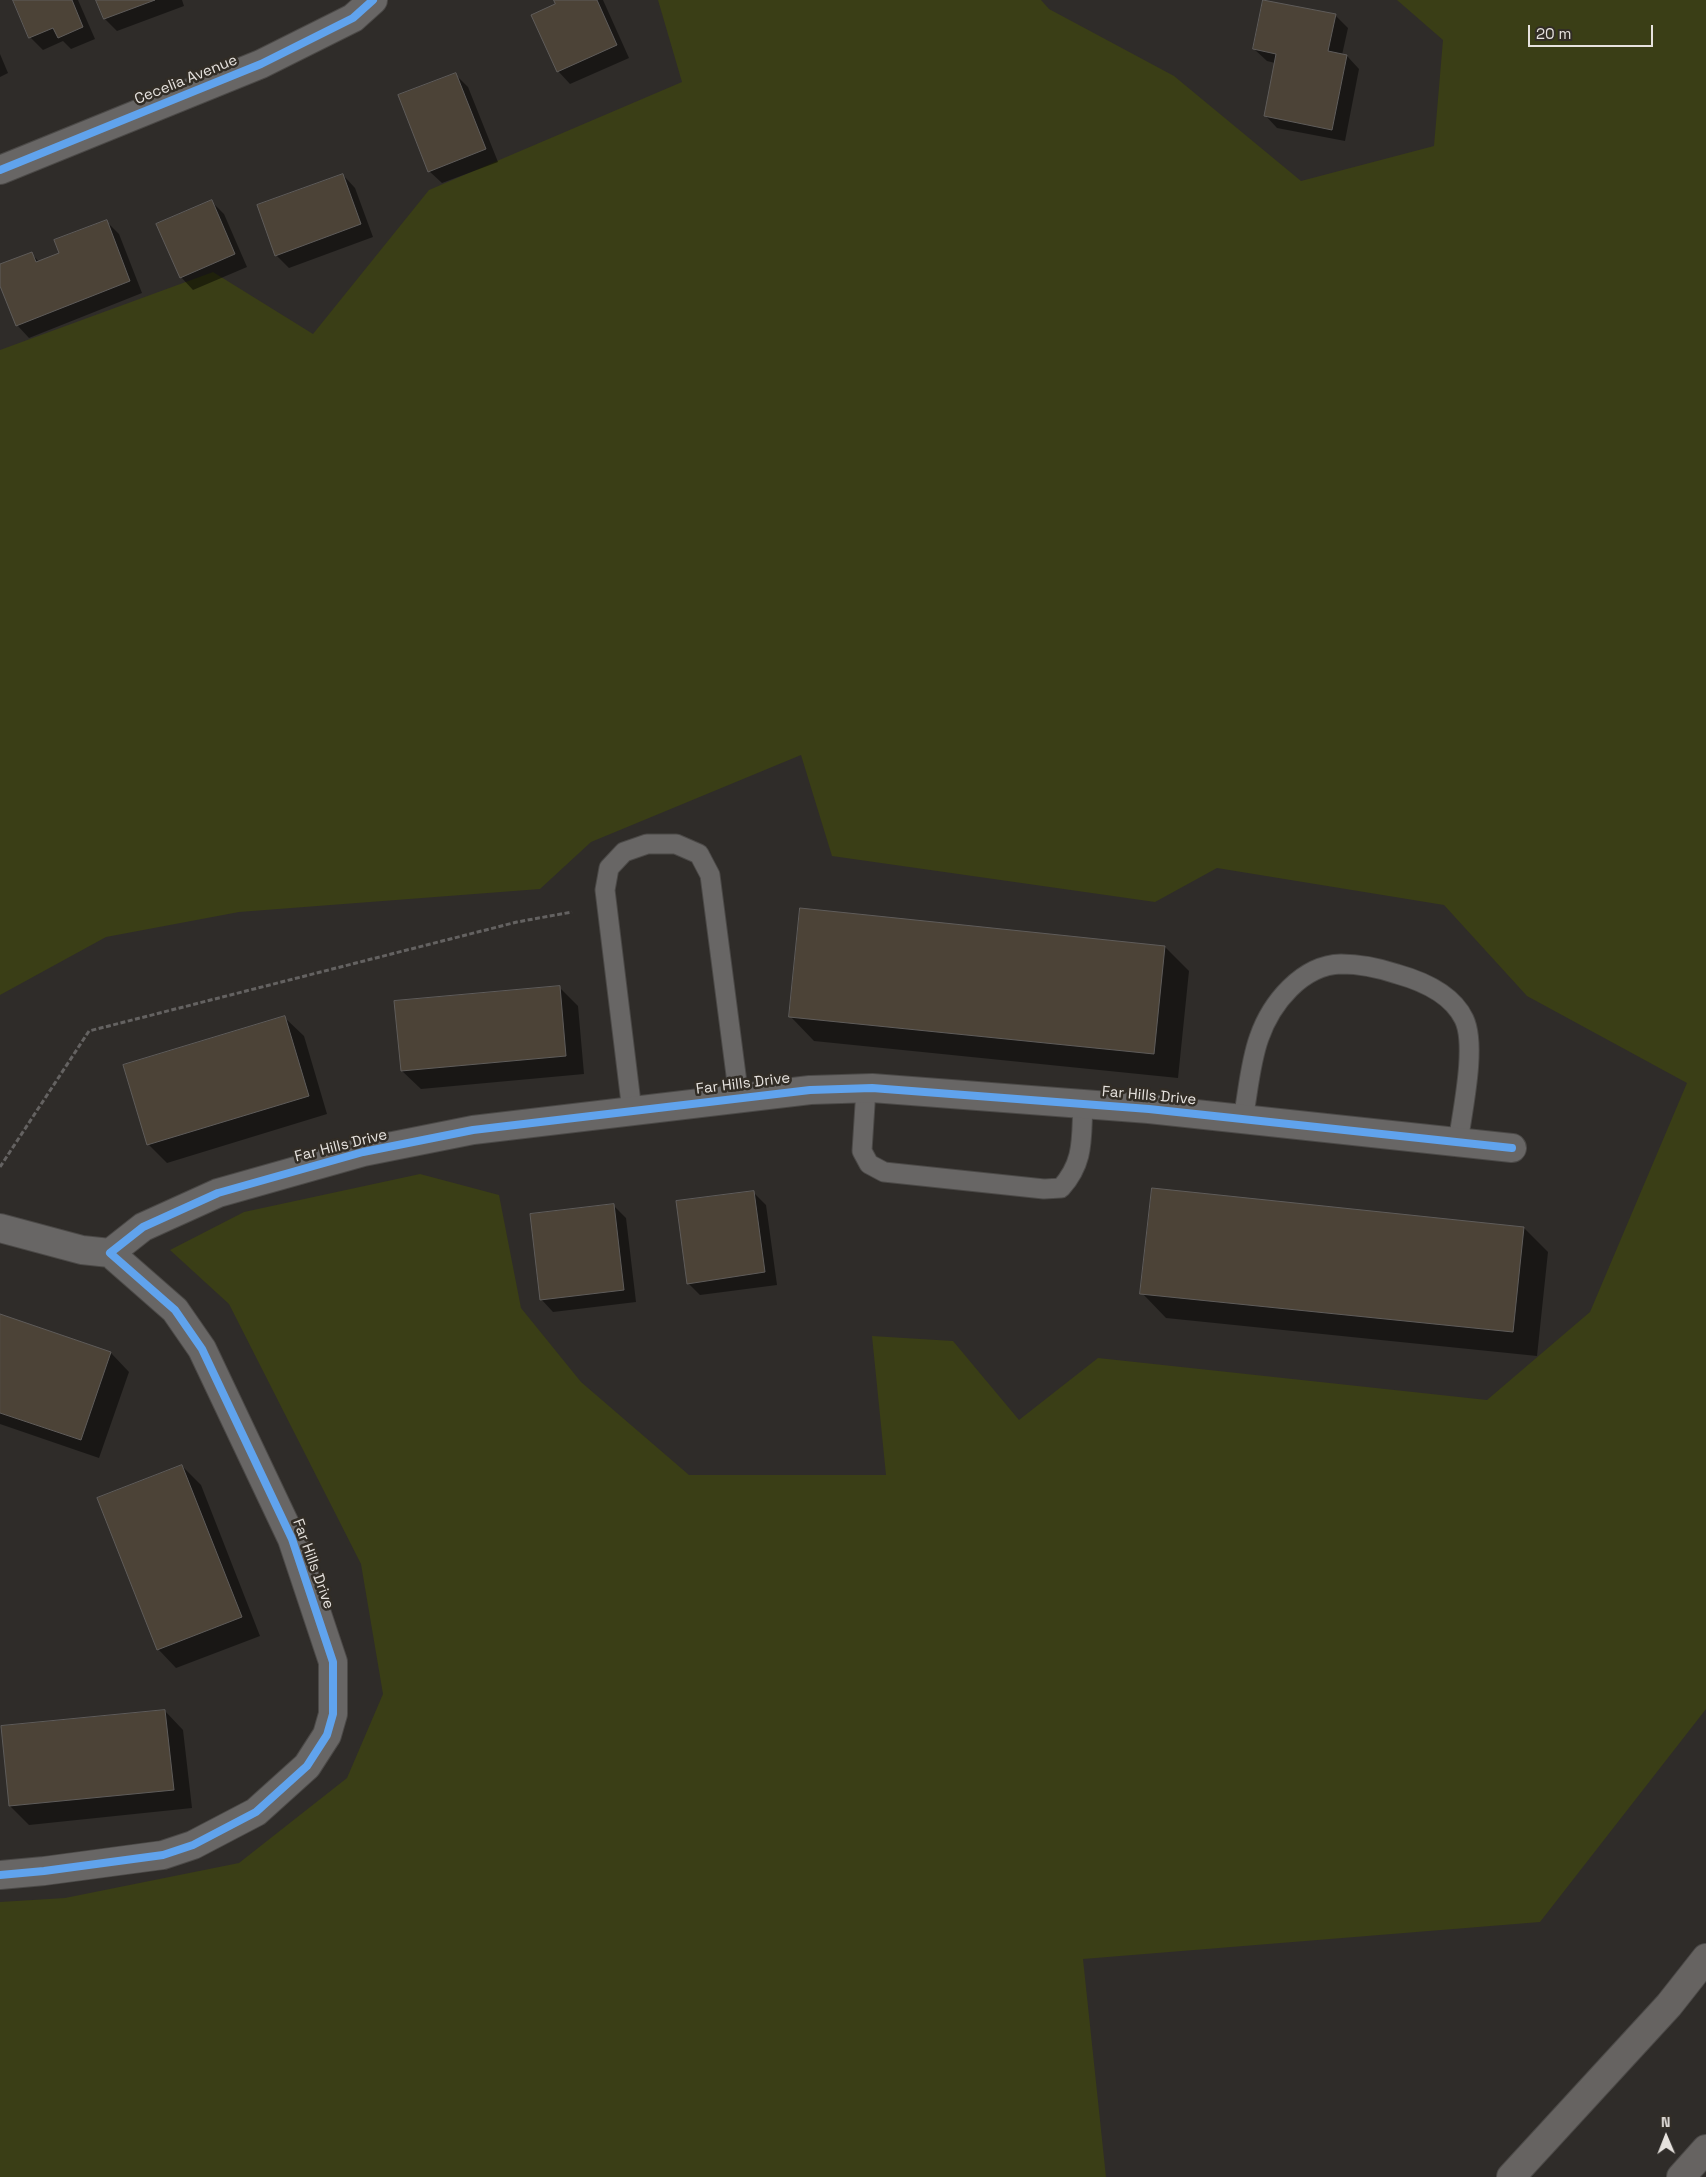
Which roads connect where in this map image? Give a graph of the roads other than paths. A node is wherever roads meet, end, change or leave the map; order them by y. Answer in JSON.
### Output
{"nodes":[{"id":1,"x":373,"y":0,"type":"edge"},
{"id":2,"x":0,"y":170,"type":"edge"},
{"id":3,"x":866,"y":1089,"type":"junction"},
{"id":4,"x":739,"y":1098,"type":"junction"},
{"id":5,"x":1083,"y":1104,"type":"junction"},
{"id":6,"x":632,"y":1111,"type":"junction"},
{"id":7,"x":1243,"y":1119,"type":"junction"},
{"id":8,"x":1458,"y":1143,"type":"junction"},
{"id":9,"x":1512,"y":1148,"type":"dead end"},
{"id":10,"x":0,"y":1228,"type":"edge"},
{"id":11,"x":110,"y":1254,"type":"junction"},
{"id":12,"x":0,"y":1875,"type":"edge"},
{"id":13,"x":1706,"y":1958,"type":"edge"},
{"id":14,"x":1706,"y":2149,"type":"edge"},
{"id":15,"x":1511,"y":2177,"type":"edge"},
{"id":16,"x":1681,"y":2177,"type":"edge"}],
"edges":[{"from":1,"to":2,"type":"street","name":"Cecelia Avenue"},
{"from":3,"to":4,"type":"street","name":"Far Hills Drive"},
{"from":3,"to":5,"type":"street","name":"Far Hills Drive"},
{"from":3,"to":5,"type":"lane"},
{"from":4,"to":6,"type":"street","name":"Far Hills Drive"},
{"from":4,"to":6,"type":"lane"},
{"from":5,"to":7,"type":"street","name":"Far Hills Drive"},
{"from":6,"to":11,"type":"street","name":"Far Hills Drive"},
{"from":7,"to":8,"type":"street","name":"Far Hills Drive"},
{"from":7,"to":8,"type":"lane"},
{"from":8,"to":9,"type":"street","name":"Far Hills Drive"},
{"from":10,"to":11,"type":"street"},
{"from":11,"to":12,"type":"street","name":"Far Hills Drive"},
{"from":13,"to":15,"type":"highway"},
{"from":14,"to":16,"type":"highway"}]}
